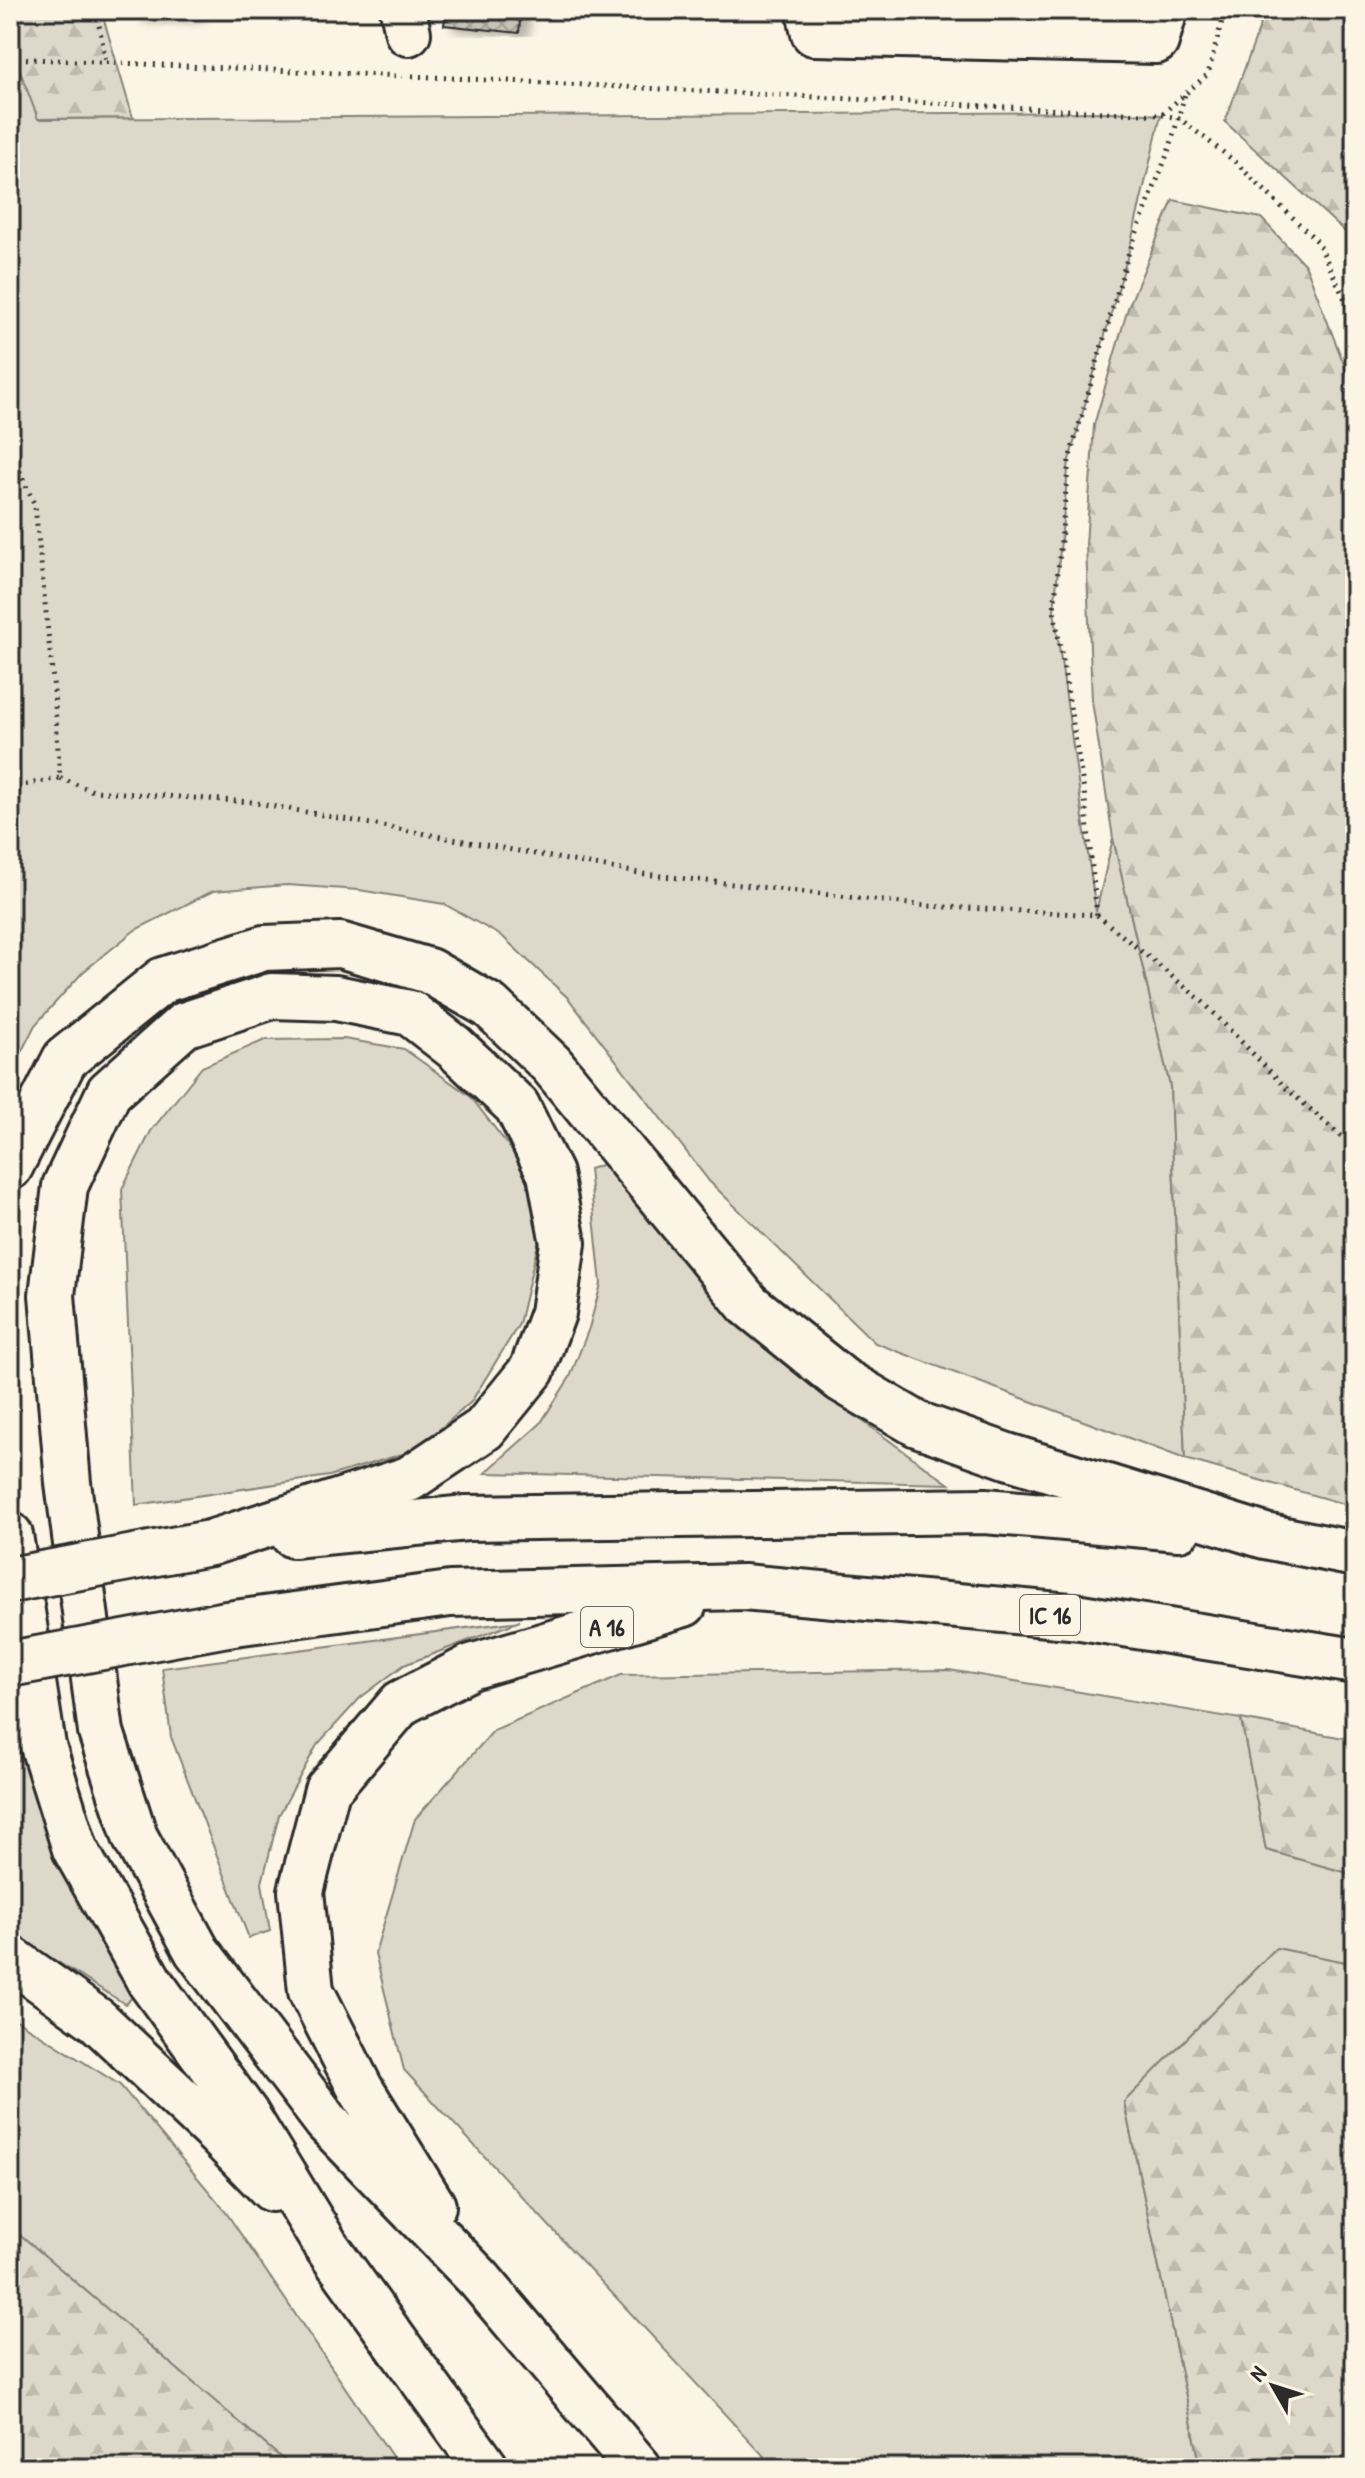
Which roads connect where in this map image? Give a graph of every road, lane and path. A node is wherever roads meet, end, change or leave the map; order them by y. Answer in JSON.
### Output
{"nodes":[{"id":1,"x":96,"y":10,"type":"edge"},
{"id":2,"x":809,"y":10,"type":"edge"},
{"id":3,"x":1225,"y":10,"type":"edge"},
{"id":4,"x":930,"y":23,"type":"edge"},
{"id":5,"x":1160,"y":25,"type":"edge"},
{"id":6,"x":10,"y":58,"type":"edge"},
{"id":7,"x":106,"y":61,"type":"junction"},
{"id":8,"x":1186,"y":93,"type":"junction"},
{"id":9,"x":1161,"y":115,"type":"junction"},
{"id":10,"x":1179,"y":118,"type":"junction"},
{"id":11,"x":1355,"y":321,"type":"edge"},
{"id":12,"x":10,"y":449,"type":"edge"},
{"id":13,"x":60,"y":778,"type":"junction"},
{"id":14,"x":10,"y":785,"type":"edge"},
{"id":15,"x":1097,"y":915,"type":"junction"},
{"id":16,"x":1355,"y":1148,"type":"edge"},
{"id":17,"x":10,"y":1167,"type":"edge"},
{"id":18,"x":10,"y":1535,"type":"edge"},
{"id":19,"x":1265,"y":1536,"type":"junction"},
{"id":20,"x":210,"y":1543,"type":"junction"},
{"id":21,"x":1355,"y":1554,"type":"edge"},
{"id":22,"x":10,"y":1580,"type":"edge"},
{"id":23,"x":743,"y":1587,"type":"junction"},
{"id":24,"x":1355,"y":1661,"type":"edge"},
{"id":25,"x":10,"y":1664,"type":"edge"},
{"id":26,"x":10,"y":1958,"type":"edge"},
{"id":27,"x":325,"y":2244,"type":"junction"},
{"id":28,"x":479,"y":2279,"type":"junction"},
{"id":29,"x":486,"y":2468,"type":"edge"},
{"id":30,"x":639,"y":2468,"type":"edge"}],
"edges":[{"from":1,"to":7,"type":"path"},
{"from":2,"to":4,"type":"main road"},
{"from":3,"to":8,"type":"path"},
{"from":4,"to":5,"type":"main road"},
{"from":6,"to":7,"type":"path"},
{"from":7,"to":9,"type":"path"},
{"from":8,"to":9,"type":"path"},
{"from":8,"to":10,"type":"path"},
{"from":9,"to":10,"type":"path"},
{"from":10,"to":11,"type":"path"},
{"from":10,"to":15,"type":"path"},
{"from":12,"to":13,"type":"path"},
{"from":13,"to":14,"type":"path"},
{"from":13,"to":15,"type":"path"},
{"from":15,"to":16,"type":"path"},
{"from":17,"to":19,"type":"main road"},
{"from":18,"to":27,"type":"main road"},
{"from":19,"to":20,"type":"main road"},
{"from":19,"to":21,"type":"main road"},
{"from":20,"to":22,"type":"main road","bridge":true},
{"from":20,"to":28,"type":"main road"},
{"from":23,"to":24,"type":"main road","number":"IC 16"},
{"from":23,"to":25,"type":"main road","bridge":true},
{"from":23,"to":28,"type":"main road","number":"A 16"},
{"from":26,"to":27,"type":"main road"},
{"from":27,"to":29,"type":"main road"},
{"from":28,"to":30,"type":"main road"}]}
